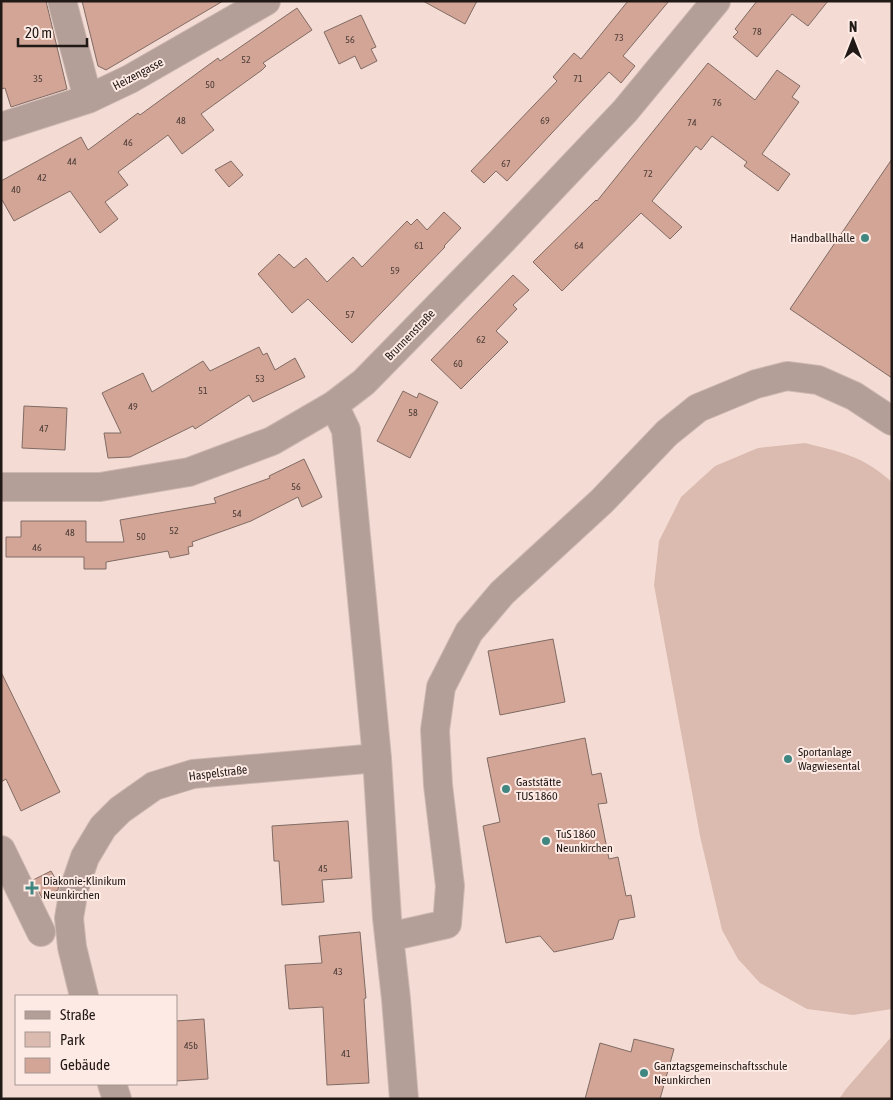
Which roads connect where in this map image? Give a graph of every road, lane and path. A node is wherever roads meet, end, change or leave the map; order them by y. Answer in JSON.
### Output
{"nodes":[{"id":1,"x":62,"y":1,"type":"edge"},
{"id":2,"x":266,"y":1,"type":"edge"},
{"id":3,"x":716,"y":1,"type":"edge"},
{"id":4,"x":88,"y":99,"type":"junction"},
{"id":5,"x":1,"y":127,"type":"edge"},
{"id":6,"x":334,"y":405,"type":"junction"},
{"id":7,"x":892,"y":421,"type":"edge"},
{"id":8,"x":1,"y":487,"type":"edge"},
{"id":9,"x":376,"y":758,"type":"junction"},
{"id":10,"x":1,"y":850,"type":"edge"},
{"id":11,"x":41,"y":932,"type":"dead end"},
{"id":12,"x":389,"y":937,"type":"junction"},
{"id":13,"x":84,"y":995,"type":"edge"},
{"id":14,"x":112,"y":1085,"type":"edge"},
{"id":15,"x":117,"y":1099,"type":"edge"},
{"id":16,"x":404,"y":1099,"type":"edge"}],
"edges":[{"from":1,"to":4,"type":"street"},
{"from":2,"to":4,"type":"street","name":"Heizengasse"},
{"from":3,"to":6,"type":"street","name":"Brunnenstraße"},
{"from":4,"to":5,"type":"street","name":"Heizengasse"},
{"from":6,"to":8,"type":"street","name":"Brunnenstraße"},
{"from":6,"to":9,"type":"street"},
{"from":7,"to":12,"type":"street"},
{"from":9,"to":12,"type":"street"},
{"from":9,"to":13,"type":"street","name":"Haspelstraße"},
{"from":10,"to":11,"type":"street"},
{"from":12,"to":16,"type":"street"},
{"from":14,"to":15,"type":"street"}]}
